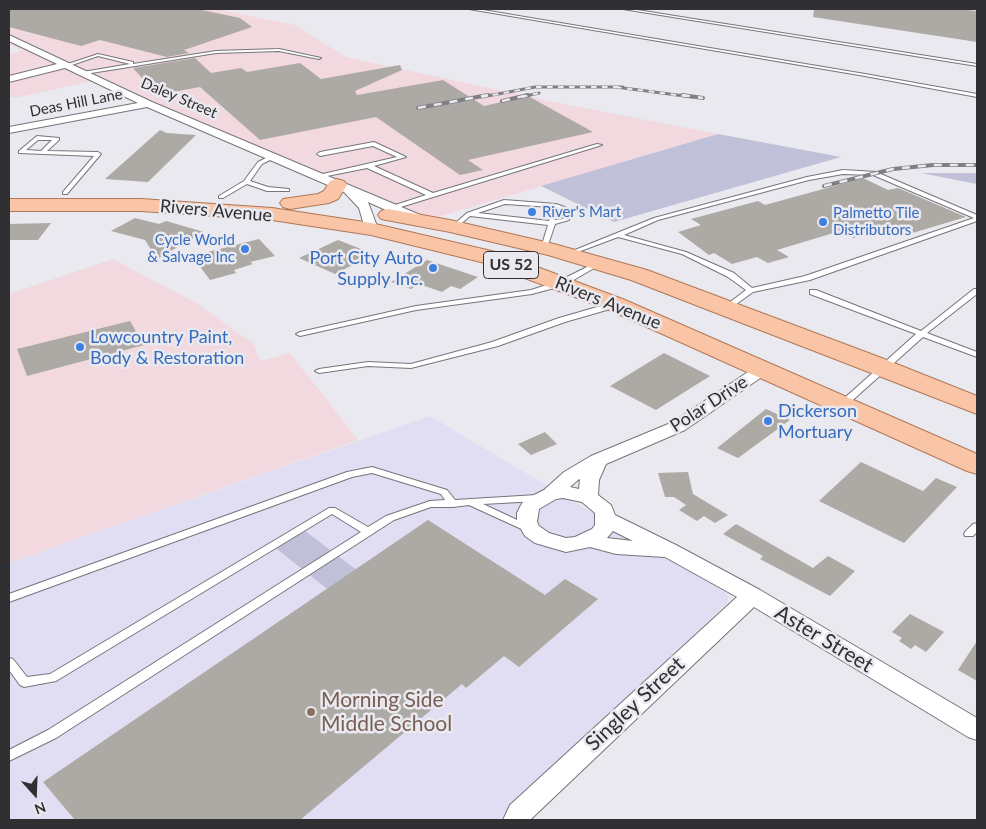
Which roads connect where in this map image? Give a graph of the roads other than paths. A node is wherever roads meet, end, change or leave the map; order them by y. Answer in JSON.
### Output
{"nodes":[{"id":1,"x":472,"y":9,"type":"edge"},
{"id":2,"x":625,"y":9,"type":"edge"},
{"id":3,"x":9,"y":38,"type":"edge"},
{"id":4,"x":319,"y":58,"type":"dead end"},
{"id":5,"x":67,"y":64,"type":"junction"},
{"id":6,"x":137,"y":64,"type":"junction"},
{"id":7,"x":977,"y":66,"type":"edge"},
{"id":8,"x":85,"y":73,"type":"junction"},
{"id":9,"x":9,"y":80,"type":"edge"},
{"id":10,"x":977,"y":96,"type":"edge"},
{"id":11,"x":148,"y":104,"type":"junction"},
{"id":12,"x":9,"y":130,"type":"edge"},
{"id":13,"x":599,"y":145,"type":"dead end"},
{"id":14,"x":42,"y":153,"type":"junction"},
{"id":15,"x":320,"y":154,"type":"dead end"},
{"id":16,"x":272,"y":156,"type":"junction"},
{"id":17,"x":368,"y":166,"type":"junction"},
{"id":18,"x":317,"y":176,"type":"junction"},
{"id":19,"x":246,"y":182,"type":"junction"},
{"id":20,"x":337,"y":185,"type":"junction"},
{"id":21,"x":9,"y":192,"type":"edge"},
{"id":22,"x":66,"y":193,"type":"junction"},
{"id":23,"x":431,"y":195,"type":"junction"},
{"id":24,"x":221,"y":197,"type":"junction"},
{"id":25,"x":289,"y":197,"type":"junction"},
{"id":26,"x":9,"y":205,"type":"edge"},
{"id":27,"x":391,"y":208,"type":"junction"},
{"id":28,"x":554,"y":208,"type":"joint"},
{"id":29,"x":977,"y":218,"type":"edge"},
{"id":30,"x":369,"y":220,"type":"junction"},
{"id":31,"x":424,"y":221,"type":"junction"},
{"id":32,"x":461,"y":221,"type":"junction"},
{"id":33,"x":552,"y":221,"type":"junction"},
{"id":34,"x":618,"y":235,"type":"junction"},
{"id":35,"x":544,"y":248,"type":"junction"},
{"id":36,"x":568,"y":254,"type":"junction"},
{"id":37,"x":599,"y":263,"type":"junction"},
{"id":38,"x":562,"y":283,"type":"junction"},
{"id":39,"x":750,"y":290,"type":"junction"},
{"id":40,"x":977,"y":291,"type":"edge"},
{"id":41,"x":813,"y":292,"type":"dead end"},
{"id":42,"x":617,"y":305,"type":"junction"},
{"id":43,"x":728,"y":308,"type":"junction"},
{"id":44,"x":300,"y":334,"type":"dead end"},
{"id":45,"x":921,"y":334,"type":"junction"},
{"id":46,"x":977,"y":356,"type":"edge"},
{"id":47,"x":885,"y":368,"type":"junction"},
{"id":48,"x":763,"y":370,"type":"junction"},
{"id":49,"x":319,"y":371,"type":"dead end"},
{"id":50,"x":842,"y":405,"type":"junction"},
{"id":51,"x":977,"y":406,"type":"edge"},
{"id":52,"x":598,"y":460,"type":"junction"},
{"id":53,"x":977,"y":465,"type":"edge"},
{"id":54,"x":545,"y":496,"type":"junction"},
{"id":55,"x":588,"y":497,"type":"junction"},
{"id":56,"x":470,"y":502,"type":"junction"},
{"id":57,"x":453,"y":504,"type":"junction"},
{"id":58,"x":606,"y":518,"type":"junction"},
{"id":59,"x":977,"y":526,"type":"edge"},
{"id":60,"x":532,"y":531,"type":"junction"},
{"id":61,"x":369,"y":532,"type":"junction"},
{"id":62,"x":969,"y":534,"type":"dead end"},
{"id":63,"x":590,"y":540,"type":"junction"},
{"id":64,"x":669,"y":550,"type":"junction"},
{"id":65,"x":752,"y":596,"type":"junction"},
{"id":66,"x":9,"y":598,"type":"edge"},
{"id":67,"x":9,"y":662,"type":"edge"},
{"id":68,"x":977,"y":730,"type":"edge"},
{"id":69,"x":9,"y":756,"type":"edge"},
{"id":70,"x":517,"y":817,"type":"edge"}],
"edges":[{"from":1,"to":10,"type":"lane"},
{"from":2,"to":7,"type":"lane"},
{"from":3,"to":5,"type":"street","name":"Daley Street"},
{"from":4,"to":6,"type":"lane"},
{"from":5,"to":6,"type":"lane"},
{"from":5,"to":8,"type":"street","name":"Daley Street"},
{"from":5,"to":9,"type":"street"},
{"from":6,"to":8,"type":"lane"},
{"from":8,"to":11,"type":"street","name":"Daley Street"},
{"from":11,"to":12,"type":"street","name":"Deas Hill Lane"},
{"from":11,"to":16,"type":"street","name":"Daley Street"},
{"from":13,"to":23,"type":"lane"},
{"from":14,"to":14,"type":"lane"},
{"from":14,"to":22,"type":"lane"},
{"from":15,"to":17,"type":"lane"},
{"from":16,"to":18,"type":"street","name":"Daley Street"},
{"from":16,"to":19,"type":"lane"},
{"from":17,"to":18,"type":"lane"},
{"from":17,"to":23,"type":"lane"},
{"from":18,"to":20,"type":"street","name":"Daley Street"},
{"from":19,"to":24,"type":"lane"},
{"from":19,"to":25,"type":"lane"},
{"from":20,"to":25,"type":"main road"},
{"from":20,"to":27,"type":"street","name":"Daley Street"},
{"from":20,"to":30,"type":"street","name":"Daley Street"},
{"from":21,"to":22,"type":"main road","name":"Rivers Avenue","number":"US 52"},
{"from":22,"to":24,"type":"main road","name":"Rivers Avenue","number":"US 52"},
{"from":23,"to":27,"type":"lane"},
{"from":24,"to":25,"type":"main road","name":"Rivers Avenue","number":"US 52"},
{"from":25,"to":30,"type":"main road","name":"Rivers Avenue","number":"US 52"},
{"from":26,"to":30,"type":"main road","name":"Rivers Avenue","number":"US 52"},
{"from":27,"to":31,"type":"street","name":"Daley Street"},
{"from":28,"to":32,"type":"lane"},
{"from":28,"to":33,"type":"lane"},
{"from":29,"to":34,"type":"lane"},
{"from":29,"to":39,"type":"lane"},
{"from":30,"to":31,"type":"main road","name":"Rivers Avenue","number":"US 52"},
{"from":30,"to":38,"type":"main road","name":"Rivers Avenue","number":"US 52"},
{"from":31,"to":32,"type":"main road","name":"Rivers Avenue","number":"US 52"},
{"from":32,"to":33,"type":"lane"},
{"from":32,"to":35,"type":"main road","name":"Rivers Avenue","number":"US 52"},
{"from":33,"to":35,"type":"lane"},
{"from":34,"to":36,"type":"lane"},
{"from":34,"to":39,"type":"lane"},
{"from":35,"to":36,"type":"main road","name":"Rivers Avenue","number":"US 52"},
{"from":36,"to":37,"type":"main road","name":"Rivers Avenue","number":"US 52"},
{"from":37,"to":38,"type":"lane"},
{"from":37,"to":43,"type":"main road","name":"Rivers Avenue","number":"US 52"},
{"from":38,"to":42,"type":"main road","name":"Rivers Avenue","number":"US 52"},
{"from":38,"to":44,"type":"lane"},
{"from":39,"to":43,"type":"lane"},
{"from":40,"to":45,"type":"lane"},
{"from":41,"to":45,"type":"lane"},
{"from":42,"to":48,"type":"main road","name":"Rivers Avenue","number":"US 52"},
{"from":42,"to":49,"type":"lane"},
{"from":43,"to":47,"type":"main road","name":"Rivers Avenue","number":"US 52"},
{"from":45,"to":46,"type":"lane"},
{"from":45,"to":47,"type":"lane"},
{"from":47,"to":50,"type":"lane"},
{"from":47,"to":51,"type":"main road","name":"Rivers Avenue","number":"US 52"},
{"from":48,"to":50,"type":"main road","name":"Rivers Avenue","number":"US 52"},
{"from":48,"to":52,"type":"street","name":"Polar Drive"},
{"from":50,"to":53,"type":"main road","name":"Rivers Avenue","number":"US 52"},
{"from":52,"to":54,"type":"street","name":"Polar Drive"},
{"from":52,"to":55,"type":"street"},
{"from":54,"to":55,"type":"street"},
{"from":54,"to":56,"type":"lane"},
{"from":54,"to":60,"type":"street"},
{"from":55,"to":58,"type":"street"},
{"from":56,"to":57,"type":"lane"},
{"from":56,"to":60,"type":"lane"},
{"from":57,"to":61,"type":"lane"},
{"from":57,"to":66,"type":"lane"},
{"from":58,"to":63,"type":"street"},
{"from":58,"to":64,"type":"street","name":"Aster Street"},
{"from":59,"to":62,"type":"lane"},
{"from":60,"to":63,"type":"street"},
{"from":61,"to":67,"type":"lane"},
{"from":61,"to":69,"type":"lane"},
{"from":63,"to":64,"type":"street","name":"Aster Street"},
{"from":64,"to":65,"type":"street","name":"Aster Street"},
{"from":65,"to":68,"type":"street","name":"Aster Street"},
{"from":65,"to":70,"type":"street","name":"Singley Street"}]}
